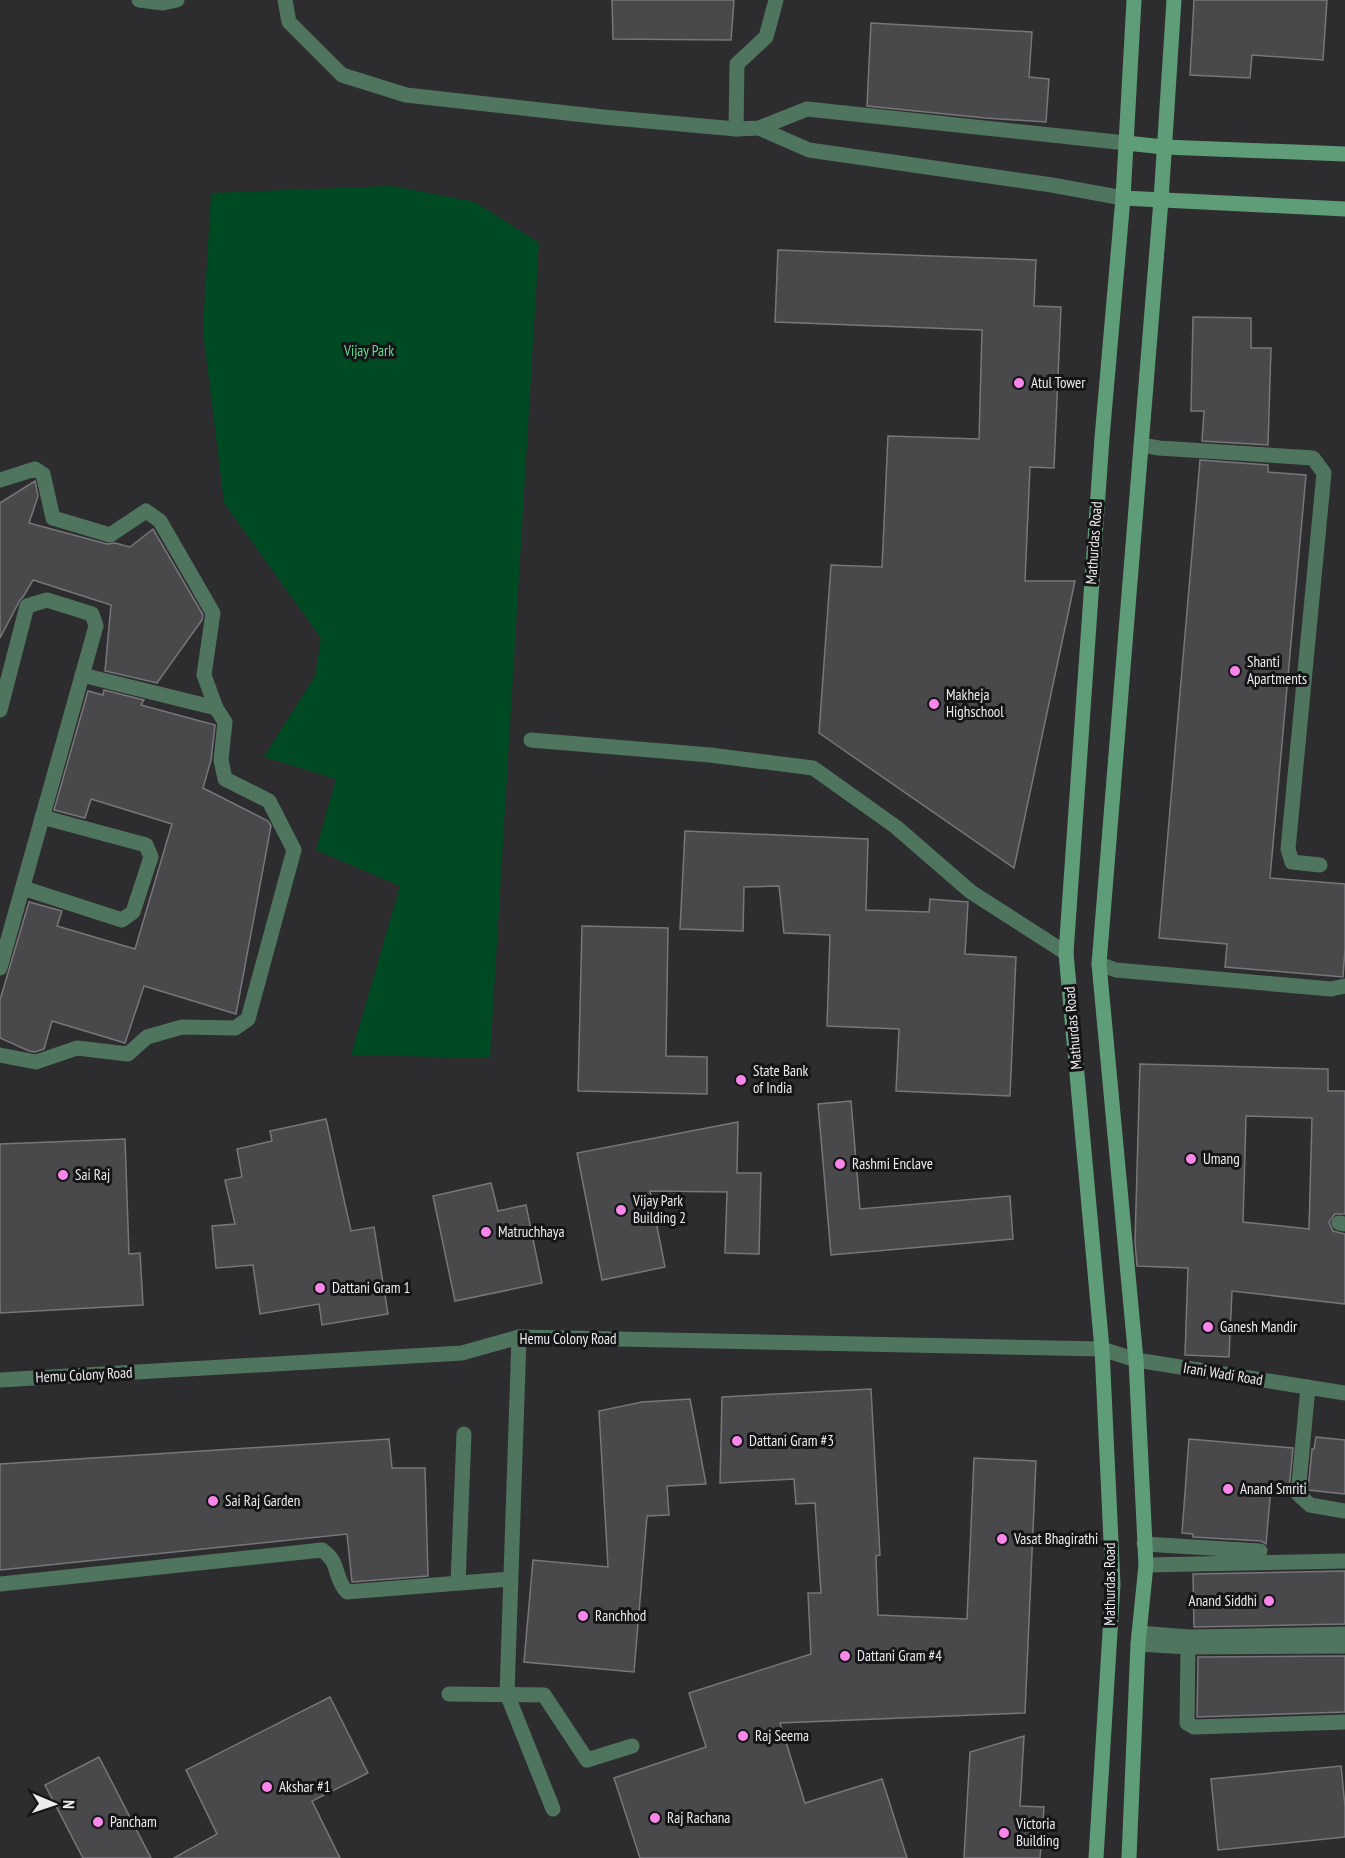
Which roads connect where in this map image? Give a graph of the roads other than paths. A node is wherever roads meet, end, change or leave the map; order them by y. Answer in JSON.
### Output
{"nodes":[{"id":1,"x":140,"y":0,"type":"edge"},
{"id":2,"x":177,"y":0,"type":"edge"},
{"id":3,"x":285,"y":0,"type":"edge"},
{"id":4,"x":776,"y":0,"type":"edge"},
{"id":5,"x":1134,"y":0,"type":"edge"},
{"id":6,"x":1174,"y":0,"type":"edge"},
{"id":7,"x":759,"y":128,"type":"junction"},
{"id":8,"x":736,"y":129,"type":"junction"},
{"id":9,"x":1126,"y":143,"type":"junction"},
{"id":10,"x":1164,"y":147,"type":"junction"},
{"id":11,"x":1345,"y":154,"type":"edge"},
{"id":12,"x":1123,"y":198,"type":"junction"},
{"id":13,"x":1161,"y":201,"type":"junction"},
{"id":14,"x":1345,"y":209,"type":"edge"},
{"id":15,"x":1141,"y":445,"type":"junction"},
{"id":16,"x":0,"y":480,"type":"edge"},
{"id":17,"x":82,"y":675,"type":"junction"},
{"id":18,"x":216,"y":708,"type":"junction"},
{"id":19,"x":0,"y":710,"type":"edge"},
{"id":20,"x":531,"y":740,"type":"dead end"},
{"id":21,"x":42,"y":817,"type":"junction"},
{"id":22,"x":1320,"y":865,"type":"dead end"},
{"id":23,"x":23,"y":888,"type":"junction"},
{"id":24,"x":1066,"y":953,"type":"junction"},
{"id":25,"x":1099,"y":964,"type":"junction"},
{"id":26,"x":0,"y":968,"type":"edge"},
{"id":27,"x":1345,"y":986,"type":"edge"},
{"id":28,"x":0,"y":1055,"type":"edge"},
{"id":29,"x":519,"y":1336,"type":"junction"},
{"id":30,"x":1102,"y":1349,"type":"junction"},
{"id":31,"x":1136,"y":1360,"type":"junction"},
{"id":32,"x":0,"y":1380,"type":"edge"},
{"id":33,"x":1308,"y":1387,"type":"junction"},
{"id":34,"x":1345,"y":1393,"type":"edge"},
{"id":35,"x":464,"y":1434,"type":"dead end"},
{"id":36,"x":1345,"y":1511,"type":"edge"},
{"id":37,"x":1144,"y":1544,"type":"junction"},
{"id":38,"x":1260,"y":1551,"type":"dead end"},
{"id":39,"x":1345,"y":1561,"type":"edge"},
{"id":40,"x":1146,"y":1565,"type":"junction"},
{"id":41,"x":510,"y":1579,"type":"junction"},
{"id":42,"x":458,"y":1583,"type":"junction"},
{"id":43,"x":0,"y":1584,"type":"edge"},
{"id":44,"x":1345,"y":1634,"type":"edge"},
{"id":45,"x":1138,"y":1639,"type":"junction"},
{"id":46,"x":1345,"y":1646,"type":"edge"},
{"id":47,"x":1188,"y":1647,"type":"junction"},
{"id":48,"x":507,"y":1694,"type":"junction"},
{"id":49,"x":449,"y":1695,"type":"dead end"},
{"id":50,"x":1345,"y":1722,"type":"edge"},
{"id":51,"x":632,"y":1746,"type":"dead end"},
{"id":52,"x":554,"y":1809,"type":"dead end"},
{"id":53,"x":1096,"y":1858,"type":"edge"},
{"id":54,"x":1129,"y":1858,"type":"edge"}],
"edges":[{"from":1,"to":2,"type":"street"},
{"from":3,"to":8,"type":"street"},
{"from":4,"to":8,"type":"street"},
{"from":5,"to":9,"type":"street"},
{"from":6,"to":10,"type":"street"},
{"from":7,"to":8,"type":"street"},
{"from":7,"to":9,"type":"street"},
{"from":7,"to":12,"type":"street"},
{"from":9,"to":10,"type":"street"},
{"from":9,"to":12,"type":"street","name":"Mathurdas Road"},
{"from":10,"to":11,"type":"street"},
{"from":10,"to":13,"type":"street"},
{"from":12,"to":13,"type":"street"},
{"from":12,"to":24,"type":"street","name":"Mathurdas Road"},
{"from":13,"to":14,"type":"street"},
{"from":13,"to":15,"type":"street"},
{"from":15,"to":22,"type":"street"},
{"from":15,"to":25,"type":"street"},
{"from":16,"to":18,"type":"street"},
{"from":17,"to":18,"type":"street"},
{"from":17,"to":19,"type":"street"},
{"from":17,"to":21,"type":"street"},
{"from":18,"to":28,"type":"street"},
{"from":20,"to":24,"type":"street"},
{"from":21,"to":23,"type":"street"},
{"from":21,"to":23,"type":"street"},
{"from":23,"to":26,"type":"street"},
{"from":24,"to":30,"type":"street","name":"Mathurdas Road"},
{"from":25,"to":27,"type":"street"},
{"from":25,"to":31,"type":"street"},
{"from":29,"to":30,"type":"street","name":"Hemu Colony Road"},
{"from":29,"to":32,"type":"street","name":"Hemu Colony Road"},
{"from":29,"to":41,"type":"street"},
{"from":30,"to":31,"type":"street","name":"Irani Wadi Road"},
{"from":30,"to":53,"type":"street","name":"Mathurdas Road"},
{"from":31,"to":33,"type":"street","name":"Irani Wadi Road"},
{"from":31,"to":37,"type":"street"},
{"from":33,"to":34,"type":"street","name":"Irani Wadi Road"},
{"from":33,"to":36,"type":"street"},
{"from":35,"to":42,"type":"street"},
{"from":37,"to":38,"type":"street"},
{"from":37,"to":40,"type":"street"},
{"from":39,"to":40,"type":"street"},
{"from":40,"to":45,"type":"street"},
{"from":41,"to":42,"type":"street"},
{"from":41,"to":48,"type":"street"},
{"from":42,"to":43,"type":"street"},
{"from":44,"to":45,"type":"street"},
{"from":45,"to":47,"type":"street"},
{"from":45,"to":54,"type":"street"},
{"from":46,"to":47,"type":"street"},
{"from":47,"to":50,"type":"street"},
{"from":48,"to":49,"type":"street"},
{"from":48,"to":51,"type":"street"},
{"from":48,"to":52,"type":"street"}]}
